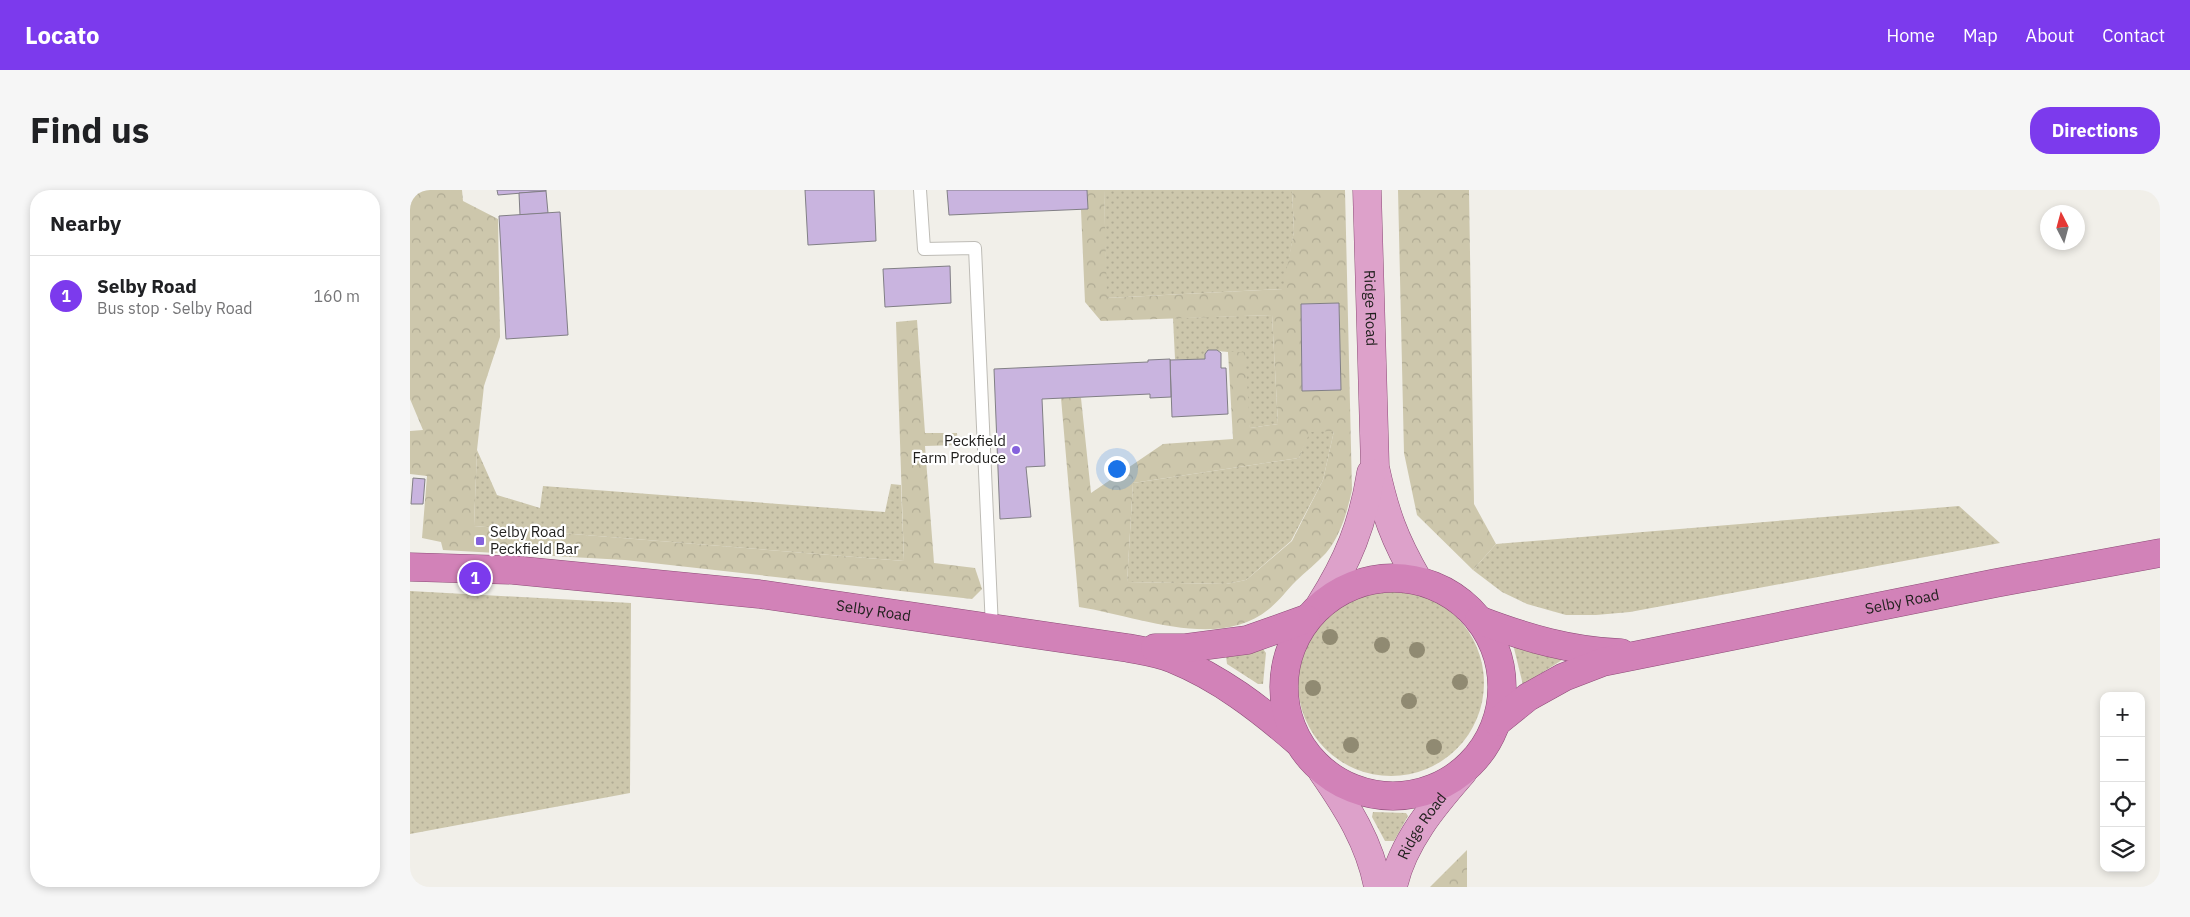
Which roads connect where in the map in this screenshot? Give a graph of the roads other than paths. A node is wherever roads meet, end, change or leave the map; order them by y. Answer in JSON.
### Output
{"nodes":[{"id":1,"x":920,"y":190,"type":"edge"},
{"id":2,"x":1367,"y":190,"type":"edge"},
{"id":3,"x":1373,"y":426,"type":"junction"},
{"id":4,"x":2160,"y":552,"type":"edge"},
{"id":5,"x":410,"y":567,"type":"edge"},
{"id":6,"x":1418,"y":580,"type":"junction"},
{"id":7,"x":1313,"y":612,"type":"junction"},
{"id":8,"x":1480,"y":620,"type":"junction"},
{"id":9,"x":992,"y":628,"type":"junction"},
{"id":10,"x":1128,"y":648,"type":"junction"},
{"id":11,"x":1643,"y":653,"type":"junction"},
{"id":12,"x":1497,"y":722,"type":"junction"},
{"id":13,"x":1298,"y":742,"type":"junction"},
{"id":14,"x":1322,"y":771,"type":"junction"},
{"id":15,"x":1463,"y":772,"type":"junction"},
{"id":16,"x":1378,"y":887,"type":"edge"},
{"id":17,"x":1392,"y":887,"type":"edge"}],
"edges":[{"from":1,"to":9,"type":"lane"},
{"from":2,"to":3,"type":"main road","name":"Ridge Road"},
{"from":3,"to":6,"type":"main road","name":"Ridge Road"},
{"from":3,"to":7,"type":"main road","name":"Ridge Road"},
{"from":4,"to":11,"type":"highway","name":"Selby Road"},
{"from":5,"to":9,"type":"highway","name":"Selby Road"},
{"from":6,"to":7,"type":"highway","name":"Selby Road"},
{"from":6,"to":8,"type":"highway","name":"Selby Road"},
{"from":7,"to":10,"type":"highway","name":"Selby Road"},
{"from":7,"to":13,"type":"highway"},
{"from":8,"to":11,"type":"highway","name":"Selby Road"},
{"from":8,"to":12,"type":"highway"},
{"from":9,"to":10,"type":"highway","name":"Selby Road"},
{"from":10,"to":13,"type":"highway","name":"Selby Road"},
{"from":11,"to":12,"type":"highway","name":"Selby Road"},
{"from":12,"to":15,"type":"highway"},
{"from":13,"to":14,"type":"highway"},
{"from":14,"to":15,"type":"highway"},
{"from":14,"to":16,"type":"main road"},
{"from":15,"to":17,"type":"main road","name":"Ridge Road"}]}
